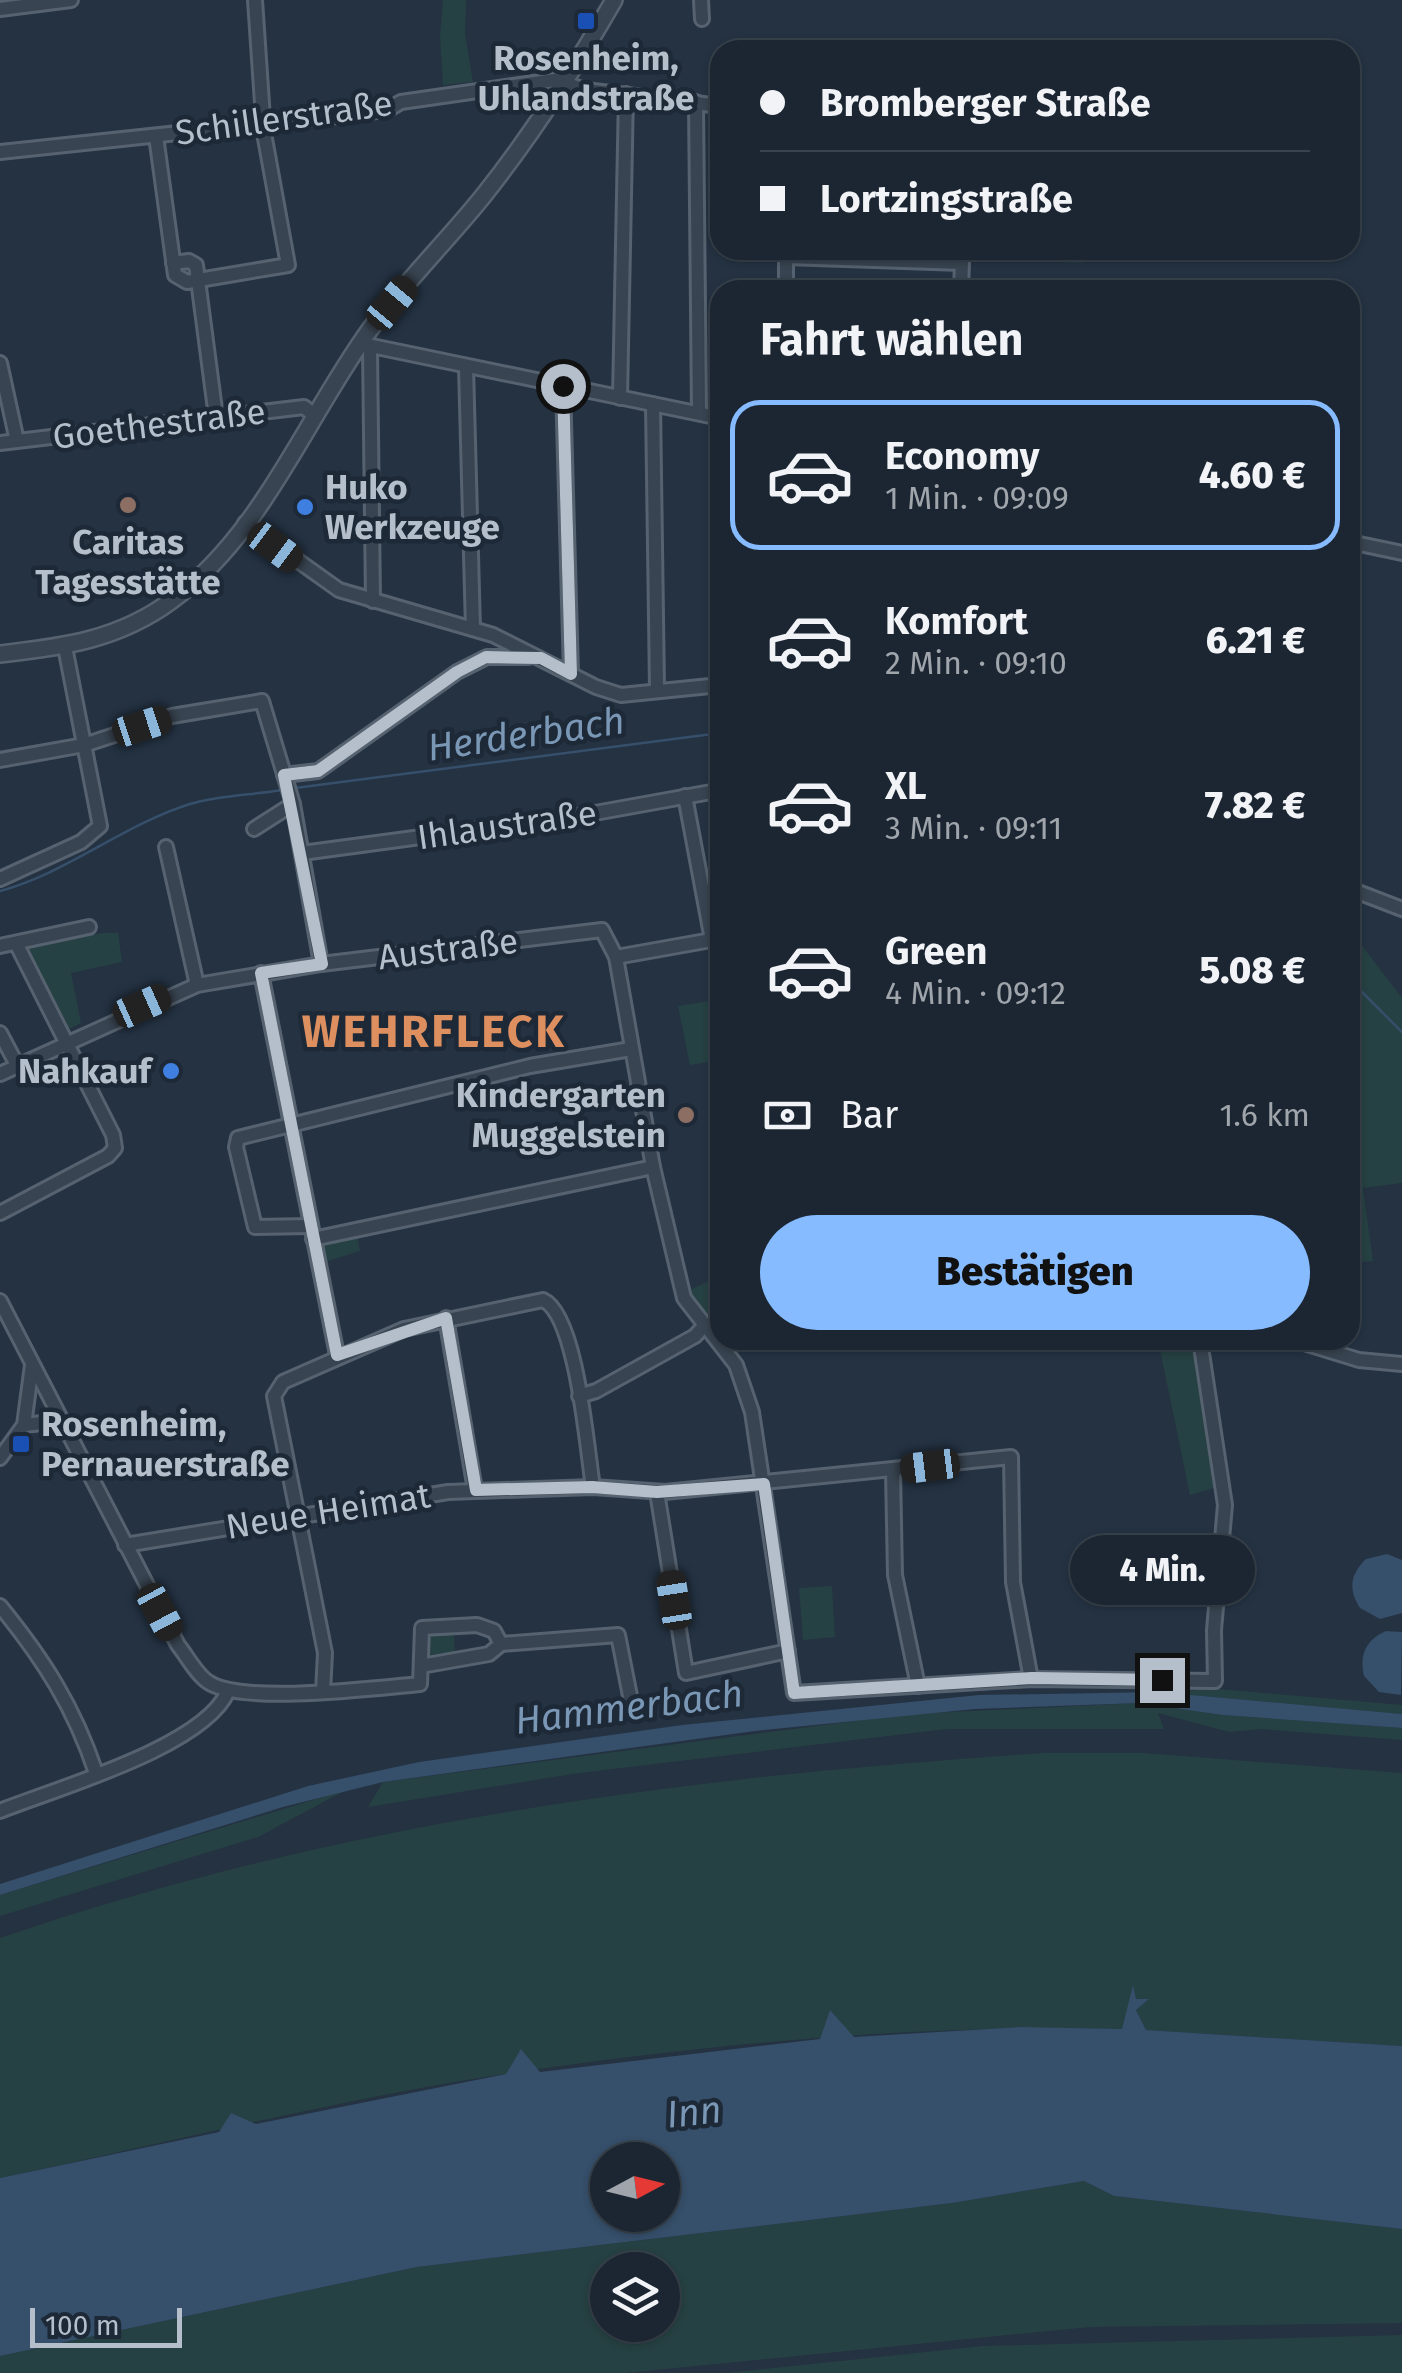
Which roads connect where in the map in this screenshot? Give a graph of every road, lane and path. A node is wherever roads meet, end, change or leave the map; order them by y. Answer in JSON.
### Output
{"nodes":[{"id":1,"x":71,"y":0,"type":"edge"},
{"id":2,"x":253,"y":0,"type":"edge"},
{"id":3,"x":614,"y":0,"type":"edge"},
{"id":4,"x":701,"y":0,"type":"edge"},
{"id":5,"x":0,"y":9,"type":"edge"},
{"id":6,"x":702,"y":19,"type":"dead end"},
{"id":7,"x":565,"y":85,"type":"junction"},
{"id":8,"x":626,"y":94,"type":"junction"},
{"id":9,"x":696,"y":102,"type":"junction"},
{"id":10,"x":710,"y":104,"type":"edge"},
{"id":11,"x":263,"y":123,"type":"junction"},
{"id":12,"x":156,"y":136,"type":"junction"},
{"id":13,"x":0,"y":152,"type":"edge"},
{"id":14,"x":903,"y":260,"type":"edge"},
{"id":15,"x":198,"y":280,"type":"junction"},
{"id":16,"x":961,"y":280,"type":"edge"},
{"id":17,"x":366,"y":346,"type":"junction"},
{"id":18,"x":0,"y":363,"type":"edge"},
{"id":19,"x":466,"y":367,"type":"junction"},
{"id":20,"x":563,"y":386,"type":"junction"},
{"id":21,"x":620,"y":398,"type":"junction"},
{"id":22,"x":653,"y":404,"type":"junction"},
{"id":23,"x":699,"y":413,"type":"junction"},
{"id":24,"x":315,"y":416,"type":"junction"},
{"id":25,"x":710,"y":416,"type":"edge"},
{"id":26,"x":216,"y":417,"type":"junction"},
{"id":27,"x":17,"y":441,"type":"junction"},
{"id":28,"x":0,"y":443,"type":"edge"},
{"id":29,"x":245,"y":523,"type":"junction"},
{"id":30,"x":1360,"y":544,"type":"edge"},
{"id":31,"x":1402,"y":553,"type":"edge"},
{"id":32,"x":373,"y":602,"type":"junction"},
{"id":33,"x":473,"y":628,"type":"junction"},
{"id":34,"x":64,"y":647,"type":"junction"},
{"id":35,"x":0,"y":654,"type":"edge"},
{"id":36,"x":541,"y":658,"type":"junction"},
{"id":37,"x":571,"y":674,"type":"junction"},
{"id":38,"x":710,"y":685,"type":"edge"},
{"id":39,"x":656,"y":688,"type":"junction"},
{"id":40,"x":84,"y":745,"type":"junction"},
{"id":41,"x":0,"y":760,"type":"edge"},
{"id":42,"x":284,"y":776,"type":"junction"},
{"id":43,"x":710,"y":792,"type":"dead end"},
{"id":44,"x":685,"y":796,"type":"junction"},
{"id":45,"x":293,"y":803,"type":"junction"},
{"id":46,"x":254,"y":829,"type":"dead end"},
{"id":47,"x":166,"y":847,"type":"dead end"},
{"id":48,"x":302,"y":853,"type":"junction"},
{"id":49,"x":0,"y":879,"type":"edge"},
{"id":50,"x":1360,"y":894,"type":"edge"},
{"id":51,"x":1372,"y":901,"type":"junction"},
{"id":52,"x":1360,"y":903,"type":"edge"},
{"id":53,"x":1402,"y":909,"type":"edge"},
{"id":54,"x":710,"y":911,"type":"edge"},
{"id":55,"x":89,"y":927,"type":"dead end"},
{"id":56,"x":710,"y":940,"type":"edge"},
{"id":57,"x":16,"y":943,"type":"junction"},
{"id":58,"x":0,"y":946,"type":"edge"},
{"id":59,"x":616,"y":956,"type":"junction"},
{"id":60,"x":322,"y":964,"type":"junction"},
{"id":61,"x":261,"y":973,"type":"junction"},
{"id":62,"x":196,"y":985,"type":"junction"},
{"id":63,"x":0,"y":1033,"type":"edge"},
{"id":64,"x":66,"y":1043,"type":"junction"},
{"id":65,"x":631,"y":1049,"type":"junction"},
{"id":66,"x":17,"y":1065,"type":"junction"},
{"id":67,"x":0,"y":1074,"type":"edge"},
{"id":68,"x":291,"y":1125,"type":"junction"},
{"id":69,"x":653,"y":1167,"type":"junction"},
{"id":70,"x":0,"y":1214,"type":"edge"},
{"id":71,"x":312,"y":1232,"type":"junction"},
{"id":72,"x":0,"y":1302,"type":"edge"},
{"id":73,"x":446,"y":1318,"type":"junction"},
{"id":74,"x":704,"y":1326,"type":"junction"},
{"id":75,"x":710,"y":1333,"type":"edge"},
{"id":76,"x":724,"y":1350,"type":"edge"},
{"id":77,"x":1202,"y":1350,"type":"edge"},
{"id":78,"x":1327,"y":1350,"type":"edge"},
{"id":79,"x":337,"y":1355,"type":"junction"},
{"id":80,"x":32,"y":1364,"type":"junction"},
{"id":81,"x":1402,"y":1364,"type":"edge"},
{"id":82,"x":579,"y":1396,"type":"junction"},
{"id":83,"x":61,"y":1420,"type":"junction"},
{"id":84,"x":24,"y":1425,"type":"junction"},
{"id":85,"x":0,"y":1458,"type":"edge"},
{"id":86,"x":893,"y":1470,"type":"junction"},
{"id":87,"x":764,"y":1484,"type":"junction"},
{"id":88,"x":592,"y":1487,"type":"junction"},
{"id":89,"x":476,"y":1490,"type":"junction"},
{"id":90,"x":657,"y":1492,"type":"junction"},
{"id":91,"x":299,"y":1516,"type":"junction"},
{"id":92,"x":125,"y":1546,"type":"junction"},
{"id":93,"x":0,"y":1606,"type":"edge"},
{"id":94,"x":501,"y":1644,"type":"junction"},
{"id":95,"x":788,"y":1651,"type":"junction"},
{"id":96,"x":420,"y":1666,"type":"junction"},
{"id":97,"x":1032,"y":1678,"type":"junction"},
{"id":98,"x":918,"y":1686,"type":"junction"},
{"id":99,"x":228,"y":1691,"type":"junction"},
{"id":100,"x":323,"y":1692,"type":"junction"},
{"id":101,"x":632,"y":1706,"type":"dead end"},
{"id":102,"x":96,"y":1772,"type":"junction"},
{"id":103,"x":0,"y":1810,"type":"edge"}],
"edges":[{"from":1,"to":5,"type":"street"},
{"from":2,"to":11,"type":"street"},
{"from":3,"to":7,"type":"street"},
{"from":4,"to":6,"type":"street"},
{"from":7,"to":8,"type":"street","name":"Schillerstraße"},
{"from":7,"to":11,"type":"street","name":"Schillerstraße"},
{"from":7,"to":17,"type":"street"},
{"from":8,"to":9,"type":"street","name":"Schillerstraße"},
{"from":8,"to":21,"type":"street"},
{"from":9,"to":10,"type":"street","name":"Schillerstraße"},
{"from":9,"to":23,"type":"street"},
{"from":11,"to":12,"type":"street","name":"Schillerstraße"},
{"from":11,"to":15,"type":"street"},
{"from":12,"to":13,"type":"street","name":"Schillerstraße"},
{"from":12,"to":15,"type":"street"},
{"from":14,"to":16,"type":"street"},
{"from":15,"to":26,"type":"street"},
{"from":17,"to":19,"type":"street"},
{"from":17,"to":24,"type":"street"},
{"from":17,"to":32,"type":"street"},
{"from":18,"to":27,"type":"street"},
{"from":19,"to":20,"type":"street"},
{"from":19,"to":33,"type":"street"},
{"from":20,"to":21,"type":"street"},
{"from":20,"to":37,"type":"street"},
{"from":21,"to":22,"type":"street"},
{"from":22,"to":23,"type":"street"},
{"from":22,"to":39,"type":"street"},
{"from":23,"to":25,"type":"street"},
{"from":24,"to":26,"type":"street","name":"Goethestraße"},
{"from":24,"to":29,"type":"street"},
{"from":26,"to":27,"type":"street","name":"Goethestraße"},
{"from":27,"to":28,"type":"street","name":"Goethestraße"},
{"from":29,"to":32,"type":"street"},
{"from":29,"to":34,"type":"street"},
{"from":30,"to":31,"type":"street"},
{"from":32,"to":33,"type":"street"},
{"from":33,"to":36,"type":"street"},
{"from":34,"to":35,"type":"street"},
{"from":34,"to":40,"type":"street"},
{"from":36,"to":37,"type":"street"},
{"from":36,"to":42,"type":"street"},
{"from":37,"to":39,"type":"street"},
{"from":38,"to":39,"type":"street"},
{"from":40,"to":41,"type":"street"},
{"from":40,"to":42,"type":"street"},
{"from":40,"to":49,"type":"street"},
{"from":42,"to":45,"type":"street"},
{"from":43,"to":44,"type":"street","name":"Ihlaustraße"},
{"from":44,"to":48,"type":"street","name":"Ihlaustraße"},
{"from":44,"to":54,"type":"street"},
{"from":45,"to":46,"type":"street"},
{"from":45,"to":48,"type":"street"},
{"from":47,"to":62,"type":"street"},
{"from":48,"to":60,"type":"street"},
{"from":50,"to":51,"type":"street"},
{"from":51,"to":52,"type":"street"},
{"from":51,"to":53,"type":"street"},
{"from":55,"to":57,"type":"street"},
{"from":56,"to":59,"type":"street"},
{"from":57,"to":58,"type":"street"},
{"from":57,"to":64,"type":"street"},
{"from":59,"to":60,"type":"street","name":"Austraße"},
{"from":59,"to":65,"type":"street"},
{"from":60,"to":61,"type":"street","name":"Austraße"},
{"from":61,"to":62,"type":"street","name":"Austraße"},
{"from":61,"to":68,"type":"street"},
{"from":62,"to":64,"type":"street","name":"Austraße"},
{"from":63,"to":66,"type":"street"},
{"from":64,"to":66,"type":"street","name":"Austraße"},
{"from":64,"to":70,"type":"street"},
{"from":65,"to":68,"type":"street"},
{"from":65,"to":69,"type":"street"},
{"from":66,"to":67,"type":"street","name":"Austraße"},
{"from":68,"to":71,"type":"street"},
{"from":68,"to":71,"type":"street"},
{"from":69,"to":71,"type":"street"},
{"from":69,"to":74,"type":"street"},
{"from":71,"to":79,"type":"street"},
{"from":72,"to":80,"type":"street"},
{"from":73,"to":79,"type":"street"},
{"from":73,"to":82,"type":"street"},
{"from":73,"to":89,"type":"street"},
{"from":74,"to":75,"type":"street"},
{"from":74,"to":82,"type":"street"},
{"from":76,"to":87,"type":"street"},
{"from":77,"to":97,"type":"street"},
{"from":78,"to":81,"type":"street"},
{"from":79,"to":91,"type":"street"},
{"from":80,"to":83,"type":"street"},
{"from":80,"to":84,"type":"street"},
{"from":82,"to":88,"type":"street"},
{"from":83,"to":84,"type":"street"},
{"from":83,"to":92,"type":"street"},
{"from":84,"to":85,"type":"street"},
{"from":86,"to":87,"type":"street","name":"Neue Heimat"},
{"from":86,"to":97,"type":"street","name":"Neue Heimat"},
{"from":86,"to":98,"type":"street"},
{"from":87,"to":90,"type":"street","name":"Neue Heimat"},
{"from":87,"to":95,"type":"street"},
{"from":88,"to":89,"type":"street","name":"Neue Heimat"},
{"from":88,"to":90,"type":"street","name":"Neue Heimat"},
{"from":89,"to":91,"type":"street","name":"Neue Heimat"},
{"from":90,"to":95,"type":"street"},
{"from":91,"to":92,"type":"street","name":"Neue Heimat"},
{"from":91,"to":100,"type":"street"},
{"from":92,"to":99,"type":"street"},
{"from":93,"to":102,"type":"street"},
{"from":94,"to":96,"type":"street"},
{"from":94,"to":96,"type":"street"},
{"from":94,"to":101,"type":"street"},
{"from":95,"to":98,"type":"street"},
{"from":96,"to":100,"type":"street"},
{"from":97,"to":98,"type":"street"},
{"from":99,"to":100,"type":"street"},
{"from":99,"to":102,"type":"street"},
{"from":102,"to":103,"type":"street"}]}
